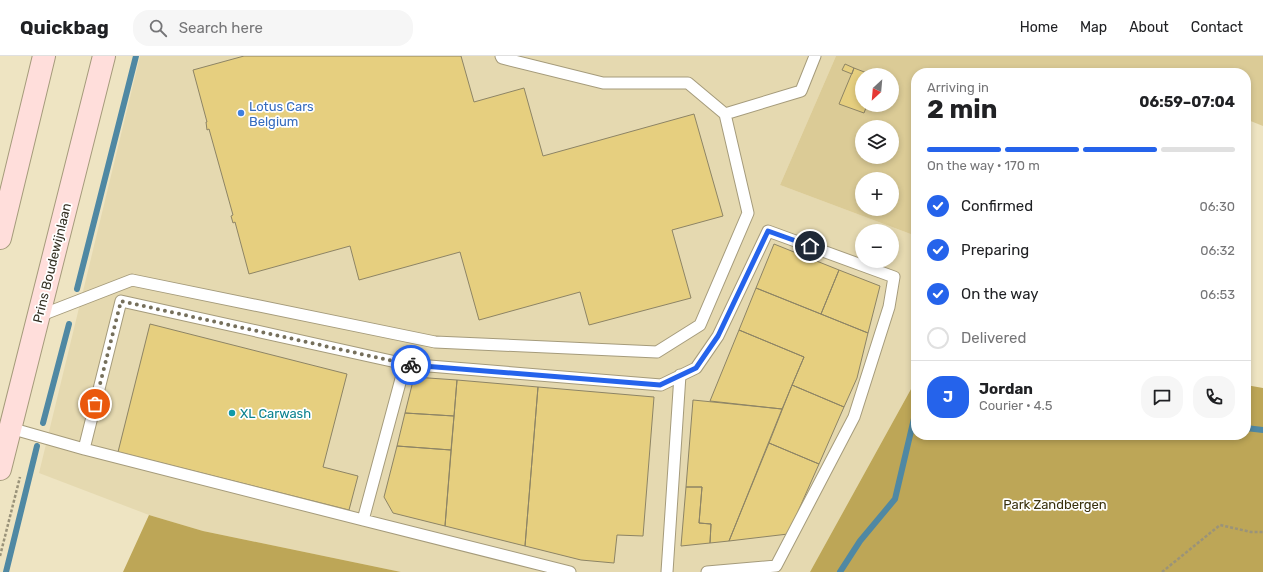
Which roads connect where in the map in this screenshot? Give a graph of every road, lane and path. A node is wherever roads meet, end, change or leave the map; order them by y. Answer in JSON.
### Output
{"nodes":[{"id":1,"x":44,"y":56,"type":"edge"},
{"id":2,"x":104,"y":56,"type":"edge"},
{"id":3,"x":501,"y":56,"type":"edge"},
{"id":4,"x":815,"y":56,"type":"edge"},
{"id":5,"x":725,"y":114,"type":"junction"},
{"id":6,"x":0,"y":238,"type":"edge"},
{"id":7,"x":39,"y":316,"type":"junction"},
{"id":8,"x":405,"y":364,"type":"junction"},
{"id":9,"x":680,"y":375,"type":"junction"},
{"id":10,"x":10,"y":428,"type":"junction"},
{"id":11,"x":84,"y":449,"type":"junction"},
{"id":12,"x":0,"y":469,"type":"edge"},
{"id":13,"x":363,"y":520,"type":"junction"},
{"id":14,"x":1263,"y":532,"type":"edge"},
{"id":15,"x":570,"y":572,"type":"edge"},
{"id":16,"x":667,"y":572,"type":"edge"},
{"id":17,"x":707,"y":572,"type":"edge"},
{"id":18,"x":1162,"y":572,"type":"edge"}],
"edges":[{"from":1,"to":6,"type":"main road"},
{"from":2,"to":7,"type":"main road","name":"Prins Boudewijnlaan"},
{"from":3,"to":5,"type":"lane"},
{"from":4,"to":5,"type":"lane"},
{"from":5,"to":7,"type":"lane"},
{"from":7,"to":10,"type":"main road","name":"Prins Boudewijnlaan"},
{"from":8,"to":9,"type":"lane"},
{"from":8,"to":11,"type":"lane"},
{"from":8,"to":13,"type":"lane"},
{"from":9,"to":16,"type":"lane"},
{"from":9,"to":17,"type":"lane"},
{"from":10,"to":11,"type":"lane"},
{"from":10,"to":12,"type":"main road","name":"Prins Boudewijnlaan"},
{"from":11,"to":13,"type":"lane"},
{"from":13,"to":15,"type":"lane"},
{"from":14,"to":18,"type":"path"}]}
